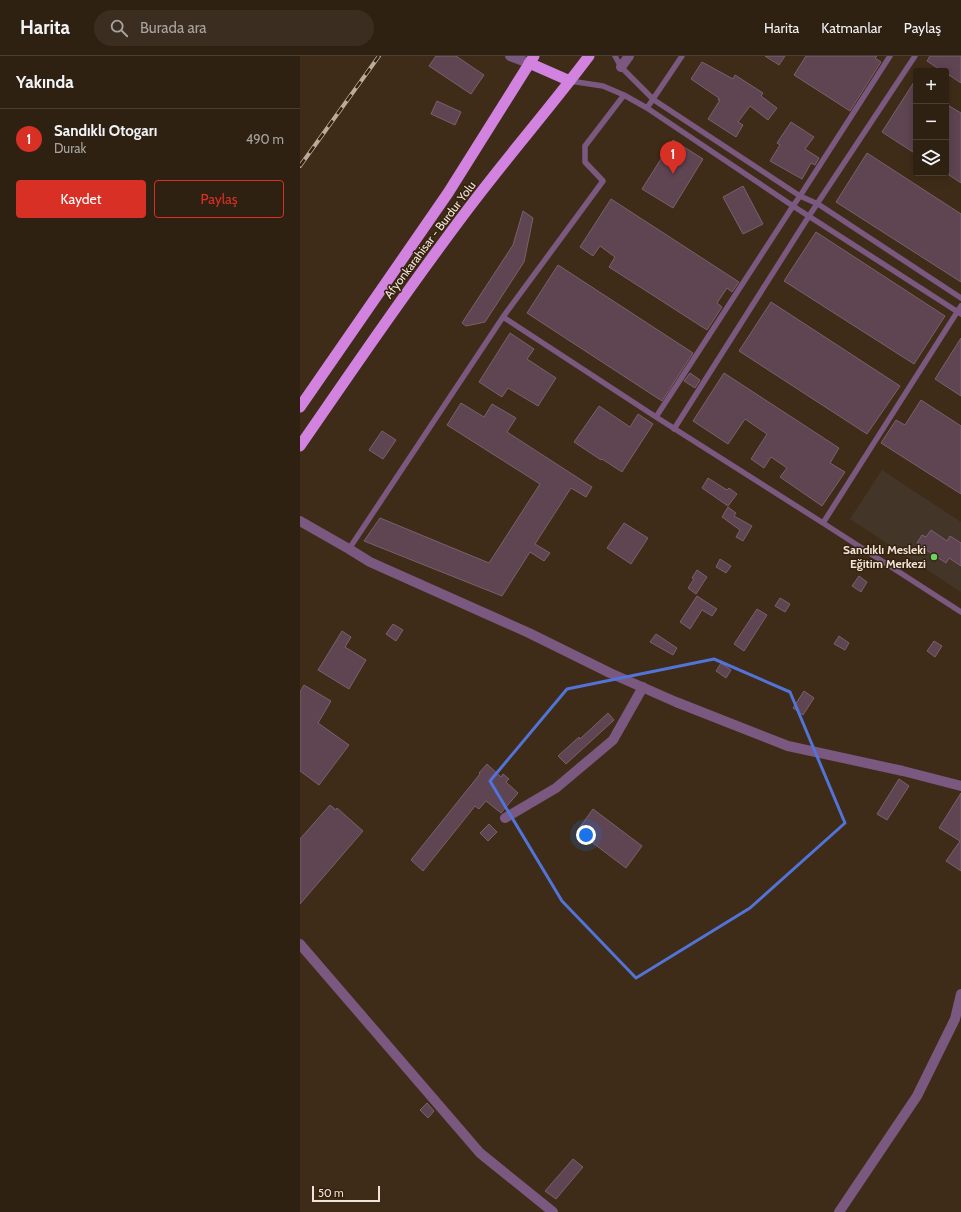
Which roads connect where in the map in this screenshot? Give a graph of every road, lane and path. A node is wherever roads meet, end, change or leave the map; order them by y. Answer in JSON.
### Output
{"nodes":[{"id":1,"x":510,"y":56,"type":"edge"},
{"id":2,"x":589,"y":56,"type":"edge"},
{"id":3,"x":615,"y":56,"type":"edge"},
{"id":4,"x":629,"y":56,"type":"edge"},
{"id":5,"x":682,"y":56,"type":"edge"},
{"id":6,"x":890,"y":56,"type":"edge"},
{"id":7,"x":915,"y":56,"type":"edge"},
{"id":8,"x":532,"y":59,"type":"edge"},
{"id":9,"x":621,"y":67,"type":"junction"},
{"id":10,"x":570,"y":81,"type":"junction"},
{"id":11,"x":624,"y":95,"type":"junction"},
{"id":12,"x":654,"y":100,"type":"junction"},
{"id":13,"x":647,"y":108,"type":"junction"},
{"id":14,"x":800,"y":196,"type":"junction"},
{"id":15,"x":818,"y":204,"type":"junction"},
{"id":16,"x":793,"y":206,"type":"junction"},
{"id":17,"x":809,"y":216,"type":"junction"},
{"id":18,"x":961,"y":298,"type":"edge"},
{"id":19,"x":960,"y":311,"type":"edge"},
{"id":20,"x":503,"y":317,"type":"junction"},
{"id":21,"x":300,"y":407,"type":"edge"},
{"id":22,"x":656,"y":417,"type":"junction"},
{"id":23,"x":674,"y":429,"type":"junction"},
{"id":24,"x":300,"y":446,"type":"edge"},
{"id":25,"x":300,"y":521,"type":"edge"},
{"id":26,"x":823,"y":523,"type":"junction"},
{"id":27,"x":349,"y":549,"type":"junction"},
{"id":28,"x":961,"y":612,"type":"edge"},
{"id":29,"x":643,"y":687,"type":"junction"},
{"id":30,"x":961,"y":786,"type":"edge"},
{"id":31,"x":505,"y":818,"type":"dead end"},
{"id":32,"x":300,"y":944,"type":"edge"},
{"id":33,"x":961,"y":994,"type":"edge"},
{"id":34,"x":553,"y":1212,"type":"edge"},
{"id":35,"x":839,"y":1212,"type":"edge"}],
"edges":[{"from":1,"to":8,"type":"street"},
{"from":2,"to":10,"type":"highway","name":"Afyonkarahisar - Burdur Yolu"},
{"from":3,"to":9,"type":"lane"},
{"from":4,"to":9,"type":"street"},
{"from":5,"to":12,"type":"lane"},
{"from":6,"to":14,"type":"lane"},
{"from":7,"to":15,"type":"lane"},
{"from":8,"to":10,"type":"highway"},
{"from":8,"to":21,"type":"highway","name":"Afyonkarahisar - Burdur Yolu"},
{"from":9,"to":12,"type":"lane"},
{"from":10,"to":11,"type":"lane"},
{"from":10,"to":24,"type":"highway","name":"Afyonkarahisar - Burdur Yolu"},
{"from":11,"to":13,"type":"lane"},
{"from":11,"to":20,"type":"lane"},
{"from":12,"to":13,"type":"lane"},
{"from":12,"to":14,"type":"lane"},
{"from":13,"to":16,"type":"lane"},
{"from":14,"to":15,"type":"lane"},
{"from":14,"to":16,"type":"lane"},
{"from":15,"to":17,"type":"lane"},
{"from":15,"to":18,"type":"lane"},
{"from":16,"to":17,"type":"lane"},
{"from":16,"to":22,"type":"lane"},
{"from":17,"to":19,"type":"lane"},
{"from":17,"to":23,"type":"lane"},
{"from":19,"to":26,"type":"lane"},
{"from":20,"to":22,"type":"lane"},
{"from":20,"to":27,"type":"lane"},
{"from":22,"to":23,"type":"lane"},
{"from":23,"to":26,"type":"lane"},
{"from":25,"to":27,"type":"street"},
{"from":26,"to":28,"type":"lane"},
{"from":27,"to":29,"type":"street"},
{"from":29,"to":30,"type":"street"},
{"from":29,"to":31,"type":"street"},
{"from":32,"to":34,"type":"street"},
{"from":33,"to":35,"type":"street"}]}
